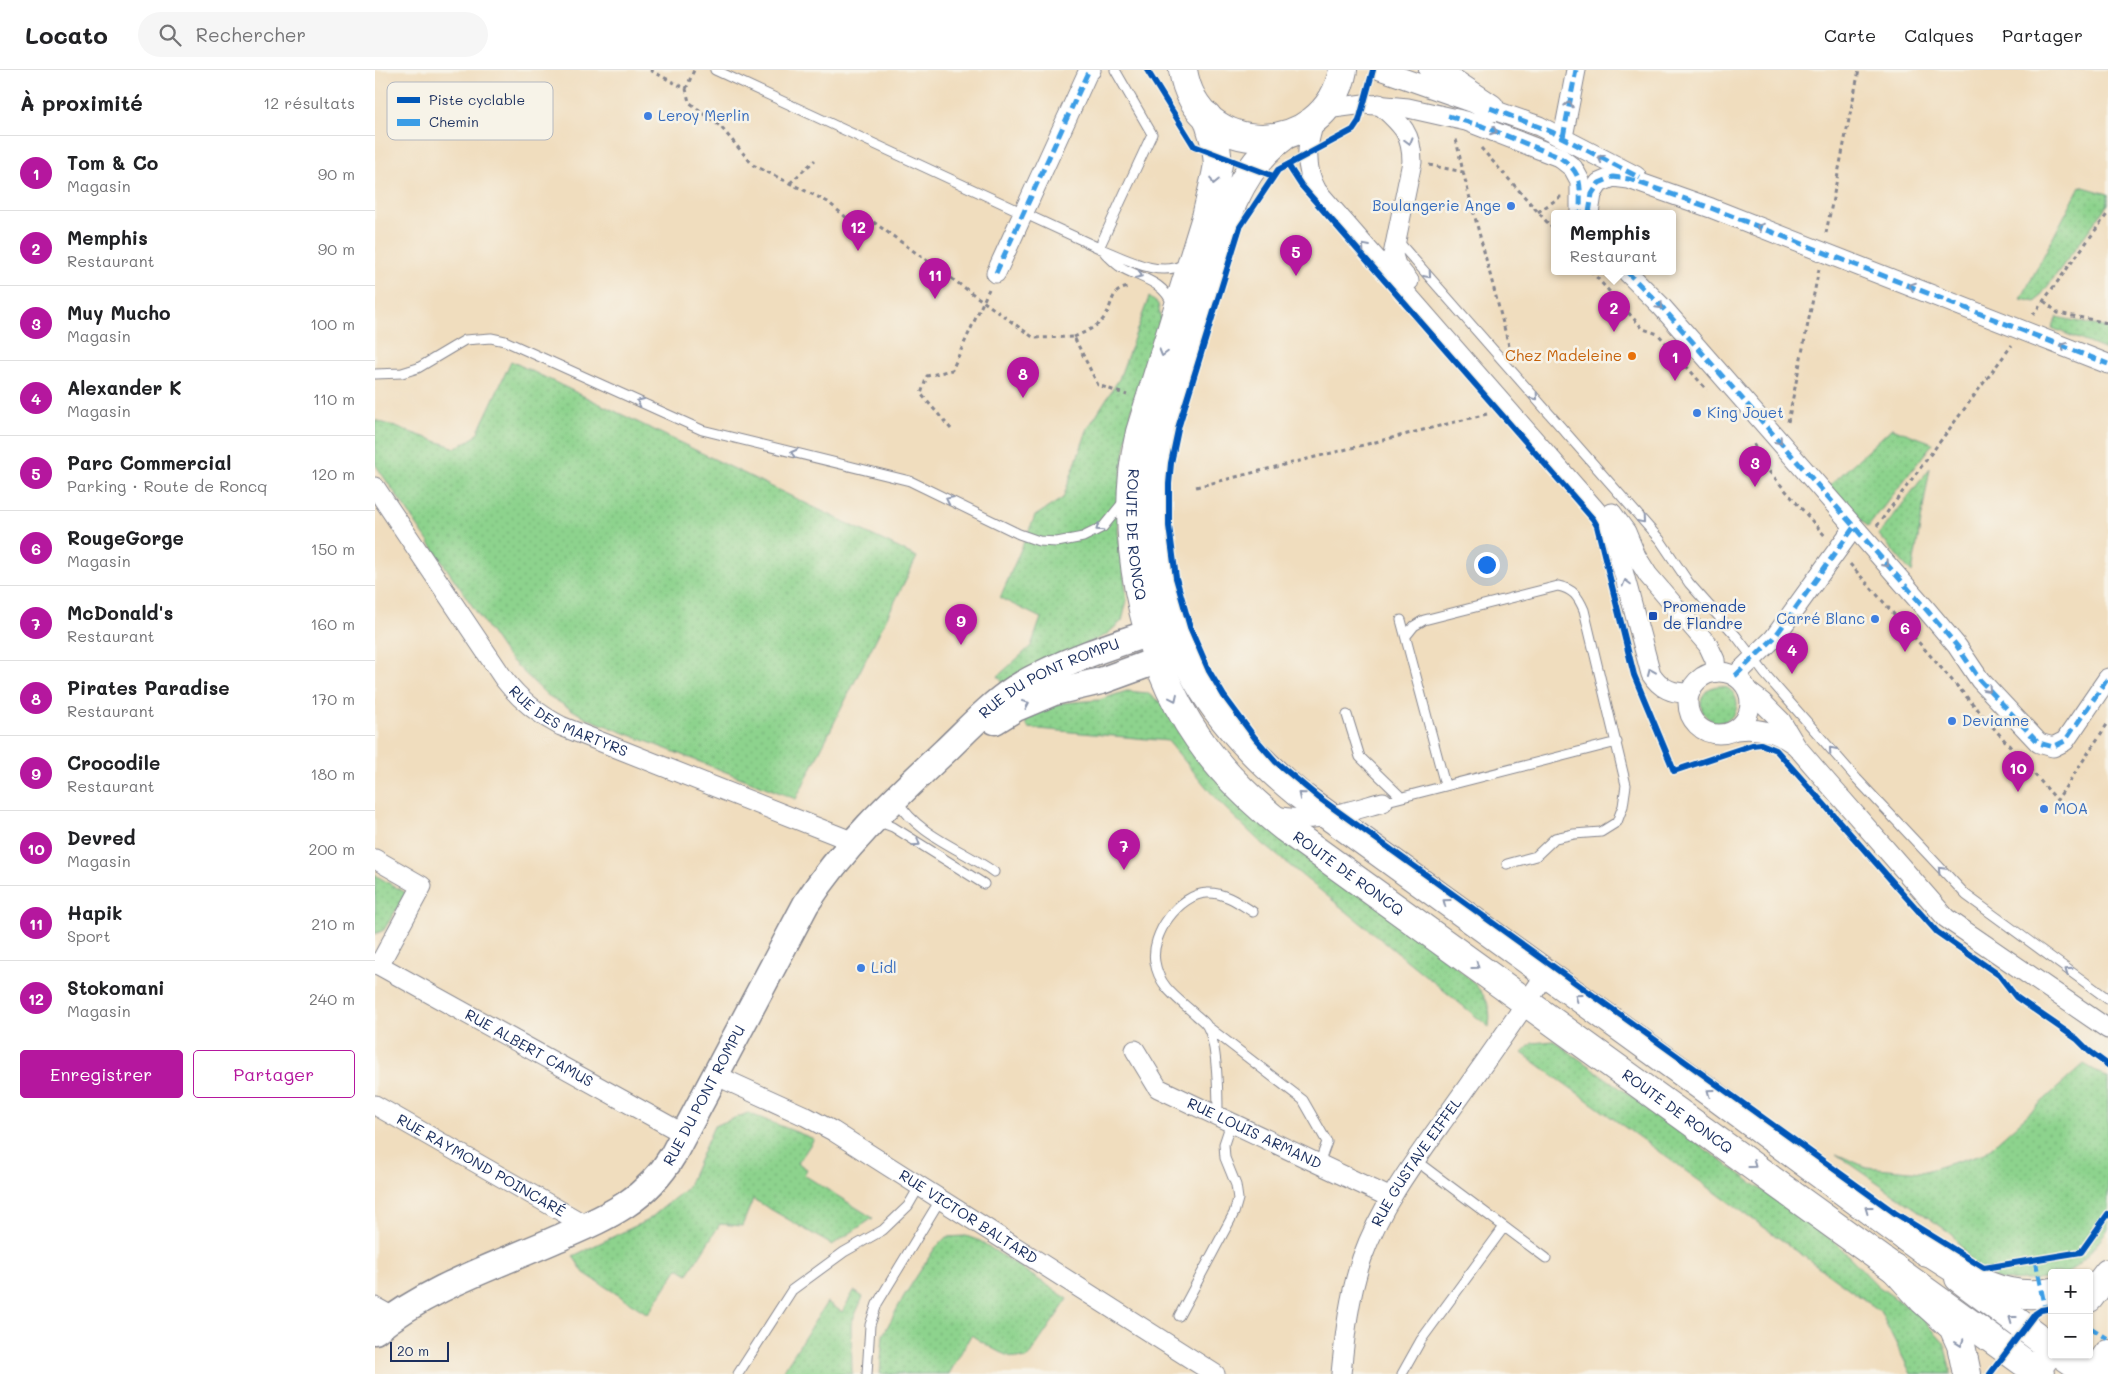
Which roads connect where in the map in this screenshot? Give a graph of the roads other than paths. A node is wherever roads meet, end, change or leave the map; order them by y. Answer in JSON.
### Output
{"nodes":[{"id":1,"x":715,"y":70,"type":"edge"},
{"id":2,"x":1091,"y":70,"type":"edge"},
{"id":3,"x":1115,"y":70,"type":"edge"},
{"id":4,"x":1343,"y":70,"type":"edge"},
{"id":5,"x":1380,"y":70,"type":"edge"},
{"id":6,"x":1433,"y":70,"type":"edge"},
{"id":7,"x":1576,"y":70,"type":"edge"},
{"id":8,"x":1182,"y":72,"type":"edge"},
{"id":9,"x":1379,"y":104,"type":"junction"},
{"id":10,"x":1490,"y":108,"type":"junction"},
{"id":11,"x":1321,"y":115,"type":"junction"},
{"id":12,"x":1207,"y":116,"type":"junction"},
{"id":13,"x":1283,"y":137,"type":"junction"},
{"id":14,"x":1563,"y":137,"type":"junction"},
{"id":15,"x":1660,"y":189,"type":"junction"},
{"id":16,"x":1581,"y":210,"type":"edge"},
{"id":17,"x":1590,"y":210,"type":"edge"},
{"id":18,"x":1025,"y":213,"type":"junction"},
{"id":19,"x":1396,"y":239,"type":"junction"},
{"id":20,"x":1099,"y":248,"type":"junction"},
{"id":21,"x":1193,"y":256,"type":"junction"},
{"id":22,"x":996,"y":273,"type":"road end"},
{"id":23,"x":1631,"y":275,"type":"edge"},
{"id":24,"x":1175,"y":312,"type":"junction"},
{"id":25,"x":2108,"y":364,"type":"edge"},
{"id":26,"x":375,"y":374,"type":"edge"},
{"id":27,"x":375,"y":487,"type":"edge"},
{"id":28,"x":1131,"y":492,"type":"junction"},
{"id":29,"x":1854,"y":527,"type":"junction"},
{"id":30,"x":1401,"y":620,"type":"dead end"},
{"id":31,"x":1162,"y":629,"type":"junction"},
{"id":32,"x":1406,"y":636,"type":"junction"},
{"id":33,"x":1171,"y":655,"type":"junction"},
{"id":34,"x":1753,"y":660,"type":"junction"},
{"id":35,"x":1716,"y":672,"type":"junction"},
{"id":36,"x":1735,"y":676,"type":"junction"},
{"id":37,"x":2108,"y":678,"type":"edge"},
{"id":38,"x":1690,"y":692,"type":"junction"},
{"id":39,"x":1749,"y":692,"type":"junction"},
{"id":40,"x":1347,"y":715,"type":"dead end"},
{"id":41,"x":1736,"y":730,"type":"junction"},
{"id":42,"x":1617,"y":742,"type":"junction"},
{"id":43,"x":1796,"y":746,"type":"junction"},
{"id":44,"x":939,"y":756,"type":"junction"},
{"id":45,"x":1445,"y":785,"type":"junction"},
{"id":46,"x":895,"y":797,"type":"junction"},
{"id":47,"x":1392,"y":799,"type":"junction"},
{"id":48,"x":1268,"y":814,"type":"junction"},
{"id":49,"x":1329,"y":816,"type":"junction"},
{"id":50,"x":874,"y":819,"type":"junction"},
{"id":51,"x":854,"y":842,"type":"junction"},
{"id":52,"x":375,"y":859,"type":"edge"},
{"id":53,"x":1507,"y":864,"type":"dead end"},
{"id":54,"x":994,"y":872,"type":"dead end"},
{"id":55,"x":984,"y":884,"type":"dead end"},
{"id":56,"x":1253,"y":912,"type":"dead end"},
{"id":57,"x":377,"y":964,"type":"edge"},
{"id":58,"x":1546,"y":974,"type":"junction"},
{"id":59,"x":2108,"y":999,"type":"edge"},
{"id":60,"x":1527,"y":1002,"type":"junction"},
{"id":61,"x":1207,"y":1026,"type":"junction"},
{"id":62,"x":2108,"y":1029,"type":"edge"},
{"id":63,"x":1135,"y":1050,"type":"dead end"},
{"id":64,"x":715,"y":1075,"type":"junction"},
{"id":65,"x":375,"y":1105,"type":"edge"},
{"id":66,"x":1225,"y":1120,"type":"junction"},
{"id":67,"x":684,"y":1134,"type":"junction"},
{"id":68,"x":1415,"y":1160,"type":"junction"},
{"id":69,"x":1319,"y":1164,"type":"junction"},
{"id":70,"x":919,"y":1187,"type":"junction"},
{"id":71,"x":1391,"y":1198,"type":"junction"},
{"id":72,"x":940,"y":1200,"type":"junction"},
{"id":73,"x":587,"y":1226,"type":"junction"},
{"id":74,"x":1504,"y":1226,"type":"junction"},
{"id":75,"x":1907,"y":1238,"type":"junction"},
{"id":76,"x":2108,"y":1254,"type":"edge"},
{"id":77,"x":1546,"y":1258,"type":"dead end"},
{"id":78,"x":1894,"y":1268,"type":"junction"},
{"id":79,"x":2091,"y":1269,"type":"edge"},
{"id":80,"x":2108,"y":1273,"type":"edge"},
{"id":81,"x":2048,"y":1292,"type":"edge"},
{"id":82,"x":2093,"y":1293,"type":"edge"},
{"id":83,"x":1179,"y":1316,"type":"dead end"},
{"id":84,"x":381,"y":1319,"type":"edge"},
{"id":85,"x":2048,"y":1345,"type":"edge"},
{"id":86,"x":2108,"y":1354,"type":"edge"},
{"id":87,"x":2069,"y":1359,"type":"edge"},
{"id":88,"x":2048,"y":1370,"type":"edge"},
{"id":89,"x":738,"y":1374,"type":"edge"},
{"id":90,"x":867,"y":1374,"type":"edge"},
{"id":91,"x":1215,"y":1374,"type":"edge"},
{"id":92,"x":1341,"y":1374,"type":"edge"},
{"id":93,"x":1402,"y":1374,"type":"edge"},
{"id":94,"x":1967,"y":1374,"type":"edge"},
{"id":95,"x":2092,"y":1374,"type":"edge"}],
"edges":[{"from":1,"to":18,"type":"lane"},
{"from":2,"to":18,"type":"street"},
{"from":3,"to":20,"type":"lane"},
{"from":4,"to":11,"type":"main road"},
{"from":5,"to":10,"type":"street"},
{"from":6,"to":10,"type":"main road"},
{"from":14,"to":7,"type":"street","one_way":true},
{"from":8,"to":12,"type":"main road"},
{"from":9,"to":11,"type":"street"},
{"from":9,"to":16,"type":"street","one_way":true},
{"from":9,"to":19,"type":"street","one_way":true},
{"from":10,"to":14,"type":"street"},
{"from":11,"to":13,"type":"main road"},
{"from":38,"to":11,"type":"street","one_way":true},
{"from":12,"to":13,"type":"main road"},
{"from":12,"to":21,"type":"main road","name":"ROUTE DE RONCQ","one_way":true},
{"from":13,"to":31,"type":"main road","name":"ROUTE DE RONCQ"},
{"from":15,"to":14,"type":"street","one_way":true},
{"from":15,"to":17,"type":"street"},
{"from":25,"to":15,"type":"street","one_way":true},
{"from":18,"to":20,"type":"lane"},
{"from":18,"to":22,"type":"street"},
{"from":19,"to":34,"type":"lane","one_way":true},
{"from":19,"to":35,"type":"street"},
{"from":20,"to":21,"type":"lane"},
{"from":20,"to":24,"type":"lane","one_way":true},
{"from":21,"to":24,"type":"main road","name":"ROUTE DE RONCQ"},
{"from":23,"to":29,"type":"street","one_way":true},
{"from":24,"to":28,"type":"main road","name":"ROUTE DE RONCQ","one_way":true},
{"from":28,"to":26,"type":"lane","one_way":true},
{"from":27,"to":51,"type":"street","name":"RUE DES MARTYRS"},
{"from":28,"to":31,"type":"main road","name":"ROUTE DE RONCQ"},
{"from":29,"to":34,"type":"street"},
{"from":29,"to":37,"type":"street","one_way":true},
{"from":30,"to":32,"type":"lane"},
{"from":31,"to":33,"type":"main road","name":"ROUTE DE RONCQ"},
{"from":31,"to":44,"type":"street","name":"RUE DU PONT ROMPU"},
{"from":32,"to":42,"type":"lane"},
{"from":32,"to":45,"type":"lane"},
{"from":44,"to":33,"type":"street","name":"RUE DU PONT ROMPU","one_way":true},
{"from":33,"to":48,"type":"main road","name":"ROUTE DE RONCQ","one_way":true},
{"from":49,"to":33,"type":"main road","name":"ROUTE DE RONCQ","one_way":true},
{"from":34,"to":36,"type":"street"},
{"from":59,"to":34,"type":"lane","one_way":true},
{"from":35,"to":36,"type":"street"},
{"from":35,"to":38,"type":"street"},
{"from":36,"to":39,"type":"street"},
{"from":38,"to":41,"type":"street"},
{"from":39,"to":41,"type":"street"},
{"from":39,"to":43,"type":"street"},
{"from":40,"to":47,"type":"lane"},
{"from":41,"to":43,"type":"street"},
{"from":42,"to":45,"type":"lane"},
{"from":42,"to":53,"type":"lane"},
{"from":43,"to":62,"type":"street"},
{"from":44,"to":46,"type":"street","name":"RUE DU PONT ROMPU"},
{"from":45,"to":47,"type":"lane"},
{"from":46,"to":50,"type":"street","name":"RUE DU PONT ROMPU"},
{"from":46,"to":54,"type":"lane"},
{"from":47,"to":49,"type":"street"},
{"from":48,"to":49,"type":"street"},
{"from":48,"to":60,"type":"main road","name":"ROUTE DE RONCQ","one_way":true},
{"from":58,"to":49,"type":"main road","name":"ROUTE DE RONCQ","one_way":true},
{"from":50,"to":51,"type":"street","name":"RUE DU PONT ROMPU"},
{"from":50,"to":55,"type":"lane","one_way":true},
{"from":51,"to":64,"type":"street","name":"RUE DU PONT ROMPU"},
{"from":52,"to":57,"type":"street"},
{"from":56,"to":61,"type":"lane"},
{"from":57,"to":67,"type":"street","name":"RUE ALBERT CAMUS"},
{"from":58,"to":60,"type":"street","name":"RUE GUSTAVE EIFFEL"},
{"from":75,"to":58,"type":"main road","name":"ROUTE DE RONCQ","one_way":true},
{"from":60,"to":68,"type":"street","name":"RUE GUSTAVE EIFFEL"},
{"from":60,"to":78,"type":"main road","name":"ROUTE DE RONCQ","one_way":true},
{"from":61,"to":66,"type":"lane"},
{"from":61,"to":69,"type":"lane"},
{"from":63,"to":66,"type":"street","name":"RUE LOUIS ARMAND"},
{"from":64,"to":67,"type":"street","name":"RUE DU PONT ROMPU"},
{"from":64,"to":70,"type":"street","name":"RUE VICTOR BALTARD"},
{"from":65,"to":73,"type":"street","name":"RUE RAYMOND POINCARÉ"},
{"from":66,"to":69,"type":"street","name":"RUE LOUIS ARMAND"},
{"from":66,"to":83,"type":"lane"},
{"from":67,"to":73,"type":"street","name":"RUE DU PONT ROMPU"},
{"from":68,"to":71,"type":"street","name":"RUE GUSTAVE EIFFEL"},
{"from":68,"to":74,"type":"lane"},
{"from":69,"to":71,"type":"street","name":"RUE LOUIS ARMAND"},
{"from":70,"to":72,"type":"street","name":"RUE VICTOR BALTARD"},
{"from":70,"to":89,"type":"lane"},
{"from":71,"to":92,"type":"street","name":"RUE GUSTAVE EIFFEL"},
{"from":72,"to":90,"type":"lane"},
{"from":72,"to":91,"type":"street","name":"RUE VICTOR BALTARD"},
{"from":73,"to":84,"type":"street","name":"RUE DU PONT ROMPU"},
{"from":74,"to":77,"type":"lane"},
{"from":74,"to":93,"type":"lane"},
{"from":75,"to":81,"type":"main road"},
{"from":85,"to":75,"type":"main road","name":"ROUTE DE RONCQ","one_way":true},
{"from":76,"to":79,"type":"main road"},
{"from":78,"to":88,"type":"main road","name":"ROUTE DE RONCQ"},
{"from":78,"to":94,"type":"main road","one_way":true},
{"from":80,"to":82,"type":"main road"},
{"from":86,"to":95,"type":"main road"},
{"from":87,"to":95,"type":"main road"}]}
